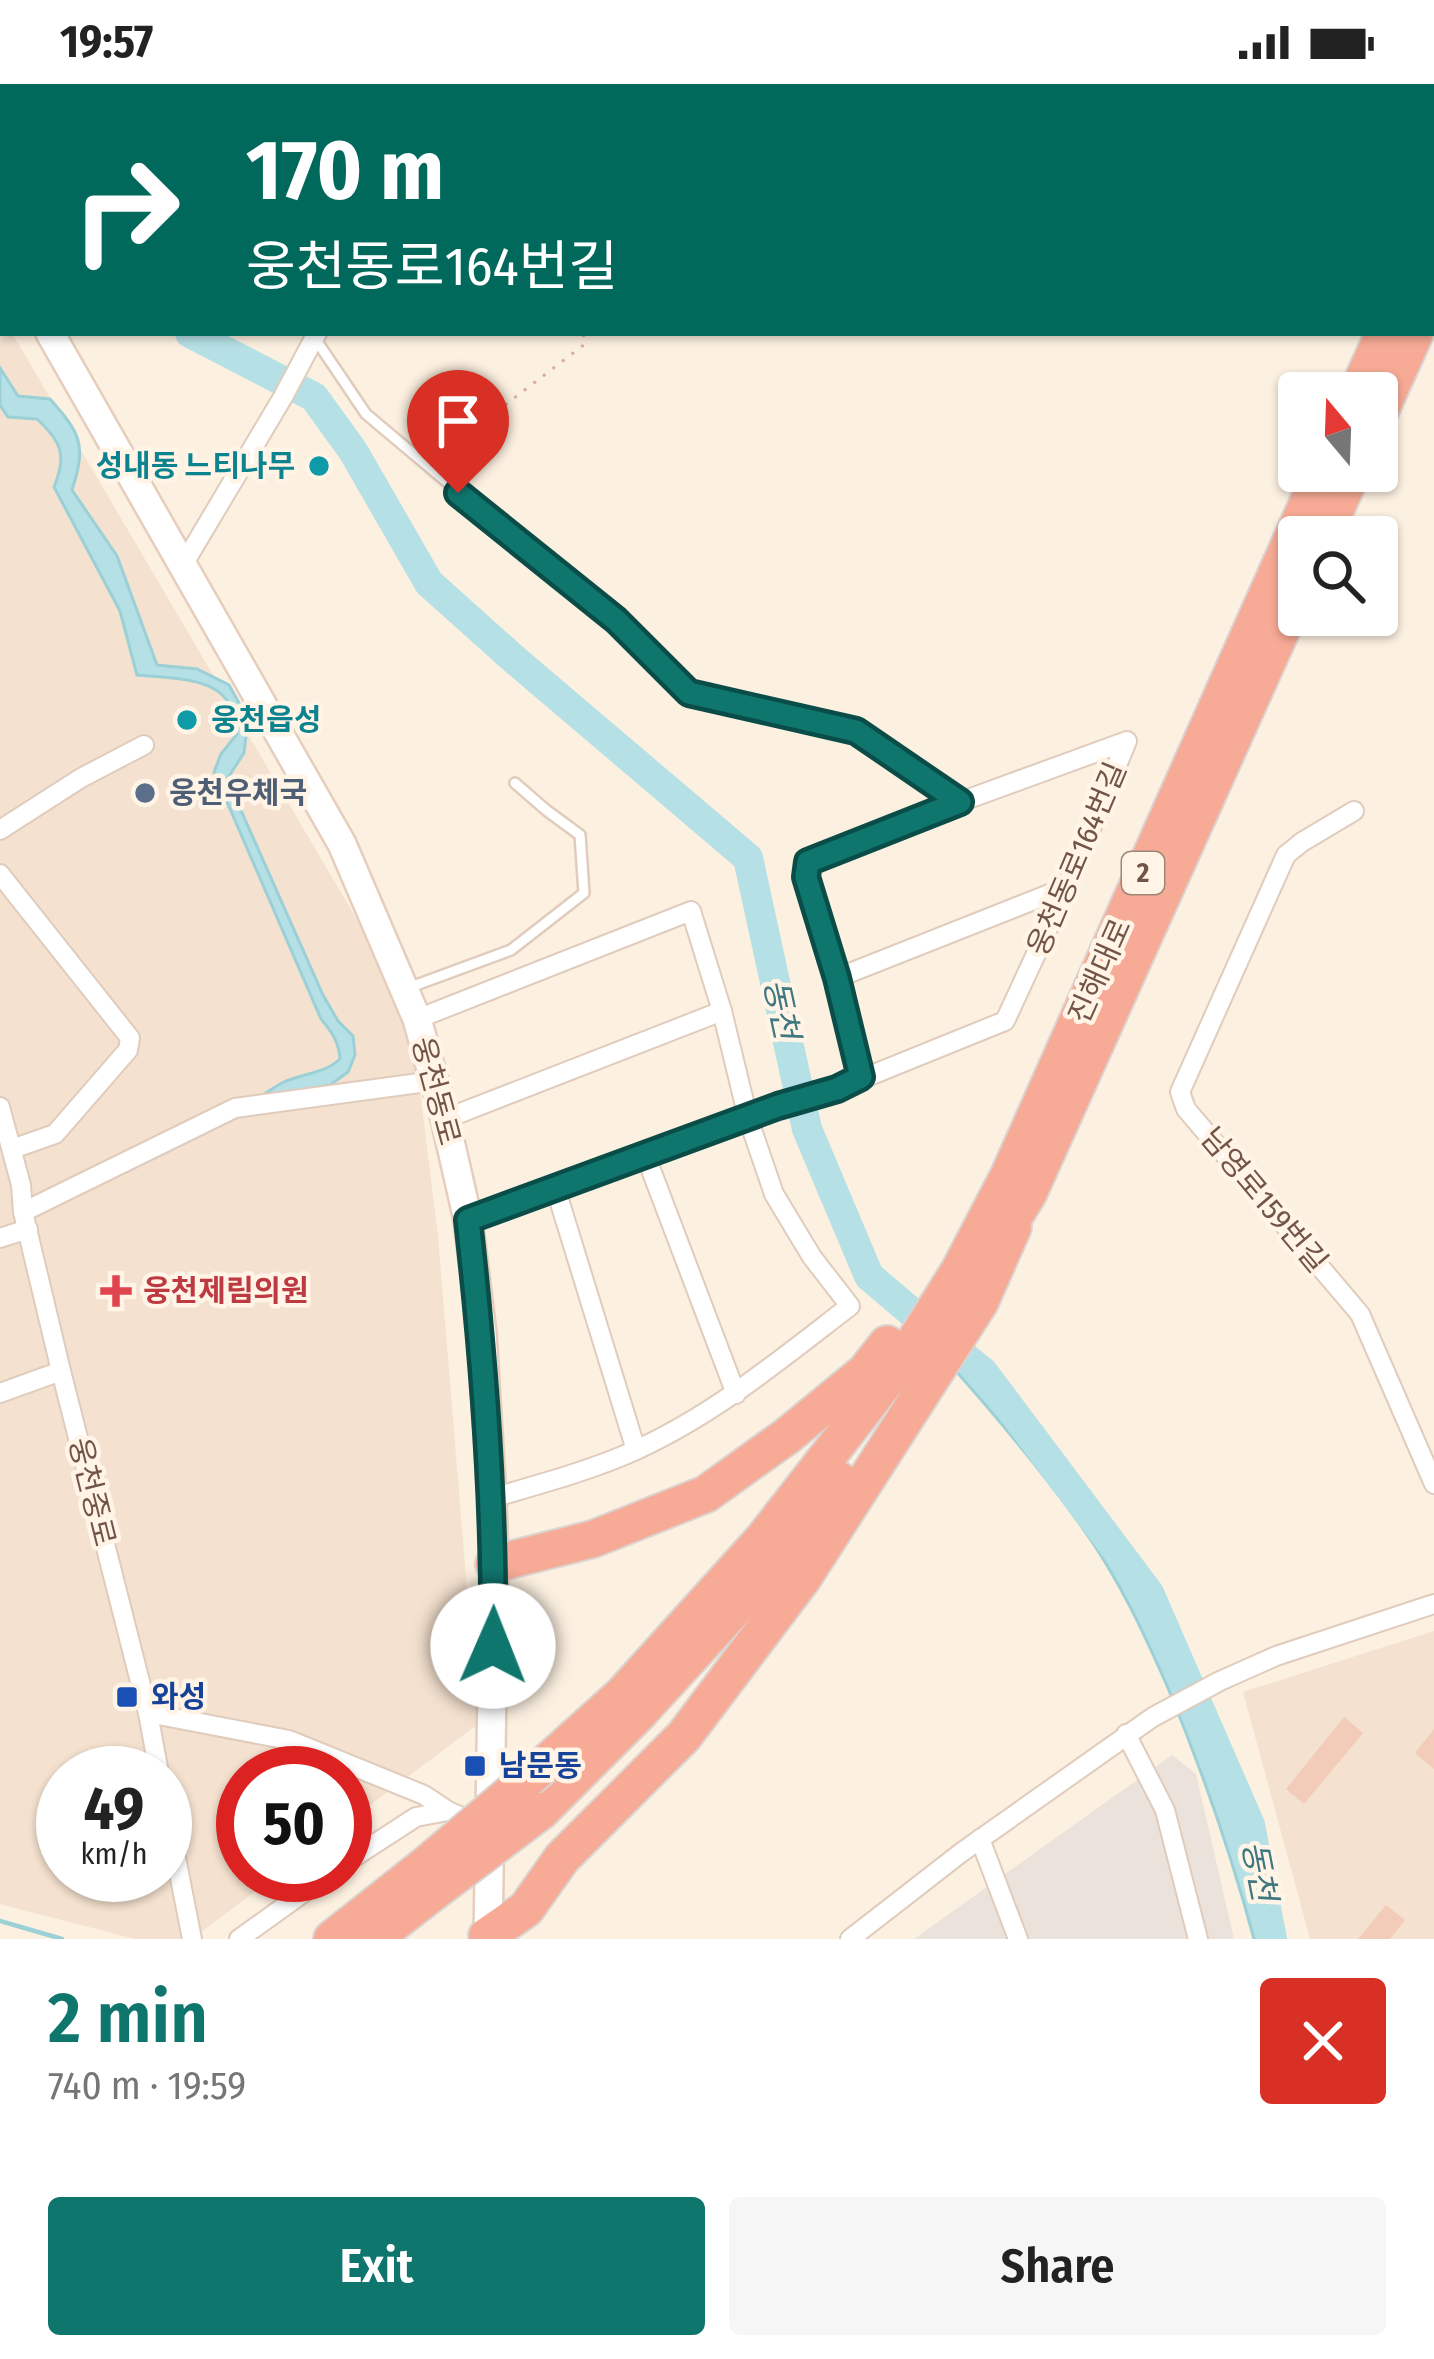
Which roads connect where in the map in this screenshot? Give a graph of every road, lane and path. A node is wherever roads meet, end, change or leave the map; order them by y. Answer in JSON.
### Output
{"nodes":[{"id":1,"x":52,"y":336,"type":"edge"},
{"id":2,"x":314,"y":336,"type":"edge"},
{"id":3,"x":316,"y":336,"type":"edge"},
{"id":4,"x":584,"y":336,"type":"edge"},
{"id":5,"x":1383,"y":336,"type":"edge"},
{"id":6,"x":1414,"y":336,"type":"edge"},
{"id":7,"x":1366,"y":372,"type":"edge"},
{"id":8,"x":1398,"y":372,"type":"edge"},
{"id":9,"x":424,"y":466,"type":"junction"},
{"id":10,"x":1313,"y":492,"type":"edge"},
{"id":11,"x":183,"y":566,"type":"junction"},
{"id":12,"x":1278,"y":635,"type":"edge"},
{"id":13,"x":144,"y":746,"type":"dead end"},
{"id":14,"x":515,"y":783,"type":"dead end"},
{"id":15,"x":960,"y":802,"type":"junction"},
{"id":16,"x":1354,"y":811,"type":"dead end"},
{"id":17,"x":0,"y":830,"type":"edge"},
{"id":18,"x":0,"y":874,"type":"edge"},
{"id":19,"x":1067,"y":887,"type":"junction"},
{"id":20,"x":837,"y":978,"type":"junction"},
{"id":21,"x":403,"y":990,"type":"junction"},
{"id":22,"x":722,"y":1011,"type":"junction"},
{"id":23,"x":416,"y":1019,"type":"junction"},
{"id":24,"x":861,"y":1077,"type":"junction"},
{"id":25,"x":434,"y":1081,"type":"junction"},
{"id":26,"x":0,"y":1107,"type":"edge"},
{"id":27,"x":445,"y":1118,"type":"junction"},
{"id":28,"x":748,"y":1118,"type":"junction"},
{"id":29,"x":12,"y":1149,"type":"junction"},
{"id":30,"x":645,"y":1154,"type":"junction"},
{"id":31,"x":1018,"y":1185,"type":"junction"},
{"id":32,"x":556,"y":1190,"type":"junction"},
{"id":33,"x":468,"y":1220,"type":"junction"},
{"id":34,"x":26,"y":1221,"type":"junction"},
{"id":35,"x":0,"y":1238,"type":"edge"},
{"id":36,"x":964,"y":1281,"type":"junction"},
{"id":37,"x":907,"y":1368,"type":"junction"},
{"id":38,"x":61,"y":1371,"type":"junction"},
{"id":39,"x":0,"y":1393,"type":"edge"},
{"id":40,"x":736,"y":1394,"type":"junction"},
{"id":41,"x":636,"y":1450,"type":"junction"},
{"id":42,"x":1434,"y":1484,"type":"edge"},
{"id":43,"x":492,"y":1498,"type":"junction"},
{"id":44,"x":494,"y":1564,"type":"junction"},
{"id":45,"x":1434,"y":1604,"type":"edge"},
{"id":46,"x":148,"y":1713,"type":"junction"},
{"id":47,"x":1126,"y":1734,"type":"junction"},
{"id":48,"x":154,"y":1746,"type":"edge"},
{"id":49,"x":448,"y":1811,"type":"junction"},
{"id":50,"x":490,"y":1828,"type":"junction"},
{"id":51,"x":980,"y":1839,"type":"junction"},
{"id":52,"x":372,"y":1846,"type":"edge"},
{"id":53,"x":426,"y":1881,"type":"junction"},
{"id":54,"x":185,"y":1902,"type":"edge"},
{"id":55,"x":290,"y":1902,"type":"edge"},
{"id":56,"x":487,"y":1937,"type":"edge"},
{"id":57,"x":192,"y":1939,"type":"edge"},
{"id":58,"x":239,"y":1939,"type":"edge"},
{"id":59,"x":332,"y":1939,"type":"edge"},
{"id":60,"x":373,"y":1939,"type":"edge"},
{"id":61,"x":850,"y":1939,"type":"edge"},
{"id":62,"x":1018,"y":1939,"type":"edge"},
{"id":63,"x":1198,"y":1939,"type":"edge"}],
"edges":[{"from":1,"to":11,"type":"main road","name":"웅천동로"},
{"from":2,"to":11,"type":"street"},
{"from":3,"to":9,"type":"lane"},
{"from":4,"to":9,"type":"path"},
{"from":5,"to":7,"type":"highway"},
{"from":6,"to":8,"type":"highway"},
{"from":9,"to":15,"type":"lane"},
{"from":10,"to":31,"type":"highway","name":"진해대로","number":"2"},
{"from":11,"to":21,"type":"main road","name":"웅천동로"},
{"from":12,"to":31,"type":"highway","name":"진해대로","number":"2"},
{"from":13,"to":17,"type":"street"},
{"from":14,"to":21,"type":"lane"},
{"from":15,"to":19,"type":"street","name":"웅천동로164번길"},
{"from":15,"to":20,"type":"street","name":"웅천동로164번길"},
{"from":16,"to":42,"type":"street","name":"남영로159번길"},
{"from":18,"to":29,"type":"street"},
{"from":19,"to":20,"type":"street"},
{"from":19,"to":24,"type":"street","name":"웅천동로164번길"},
{"from":20,"to":24,"type":"street","name":"웅천동로164번길"},
{"from":21,"to":23,"type":"main road","name":"웅천동로"},
{"from":22,"to":23,"type":"street"},
{"from":22,"to":27,"type":"street"},
{"from":22,"to":28,"type":"street"},
{"from":23,"to":25,"type":"main road","name":"웅천동로"},
{"from":24,"to":28,"type":"street","name":"웅천동로164번길"},
{"from":25,"to":27,"type":"main road","name":"웅천동로"},
{"from":25,"to":34,"type":"street"},
{"from":26,"to":29,"type":"street","name":"웅천중로"},
{"from":27,"to":33,"type":"main road","name":"웅천동로"},
{"from":28,"to":30,"type":"street"},
{"from":28,"to":40,"type":"street"},
{"from":29,"to":34,"type":"street","name":"웅천중로"},
{"from":30,"to":32,"type":"street"},
{"from":30,"to":40,"type":"street"},
{"from":31,"to":36,"type":"highway"},
{"from":31,"to":36,"type":"highway"},
{"from":32,"to":33,"type":"street"},
{"from":32,"to":41,"type":"street"},
{"from":33,"to":43,"type":"main road","name":"웅천동로"},
{"from":34,"to":35,"type":"street"},
{"from":34,"to":38,"type":"street","name":"웅천중로"},
{"from":36,"to":37,"type":"highway"},
{"from":36,"to":37,"type":"highway"},
{"from":37,"to":44,"type":"highway"},
{"from":37,"to":53,"type":"highway","bridge":true},
{"from":37,"to":53,"type":"highway","bridge":true},
{"from":37,"to":56,"type":"highway"},
{"from":38,"to":39,"type":"street"},
{"from":38,"to":46,"type":"street","name":"웅천중로"},
{"from":40,"to":41,"type":"street"},
{"from":41,"to":43,"type":"street"},
{"from":43,"to":44,"type":"main road","name":"웅천동로"},
{"from":44,"to":50,"type":"main road","name":"웅천동로"},
{"from":45,"to":47,"type":"street"},
{"from":46,"to":48,"type":"street","name":"웅천중로"},
{"from":46,"to":49,"type":"street"},
{"from":47,"to":51,"type":"street"},
{"from":47,"to":63,"type":"street"},
{"from":49,"to":50,"type":"street"},
{"from":49,"to":52,"type":"street"},
{"from":50,"to":56,"type":"main road","name":"웅천동로"},
{"from":51,"to":61,"type":"street"},
{"from":51,"to":62,"type":"street"},
{"from":53,"to":59,"type":"highway"},
{"from":53,"to":60,"type":"highway"},
{"from":54,"to":57,"type":"street"},
{"from":55,"to":58,"type":"street"}]}
